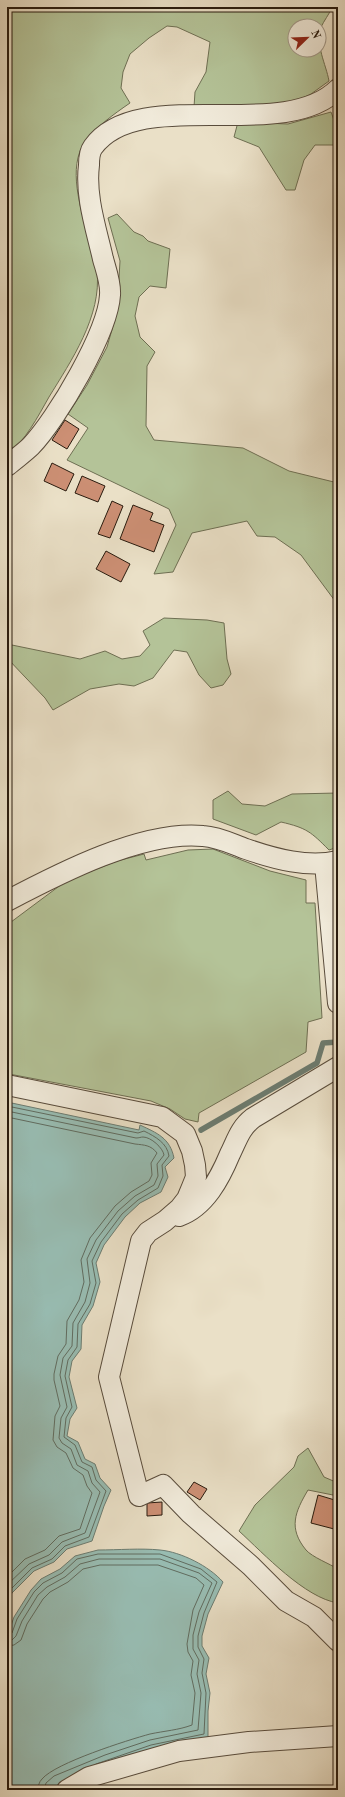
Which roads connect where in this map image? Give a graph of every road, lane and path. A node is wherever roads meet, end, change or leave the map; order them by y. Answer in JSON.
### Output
{"nodes":[{"id":1,"x":338,"y":89,"type":"edge"},
{"id":2,"x":7,"y":466,"type":"edge"},
{"id":3,"x":332,"y":863,"type":"edge"},
{"id":4,"x":7,"y":901,"type":"edge"},
{"id":5,"x":338,"y":1003,"type":"edge"},
{"id":6,"x":338,"y":1067,"type":"edge"},
{"id":7,"x":7,"y":1085,"type":"edge"},
{"id":8,"x":165,"y":1221,"type":"junction"},
{"id":9,"x":338,"y":1641,"type":"edge"},
{"id":10,"x":338,"y":1736,"type":"edge"},
{"id":11,"x":67,"y":1790,"type":"edge"}],
"edges":[{"from":1,"to":2,"type":"street"},
{"from":3,"to":4,"type":"street"},
{"from":3,"to":5,"type":"street"},
{"from":6,"to":8,"type":"street"},
{"from":7,"to":8,"type":"street"},
{"from":8,"to":9,"type":"street"},
{"from":10,"to":11,"type":"street"}]}
